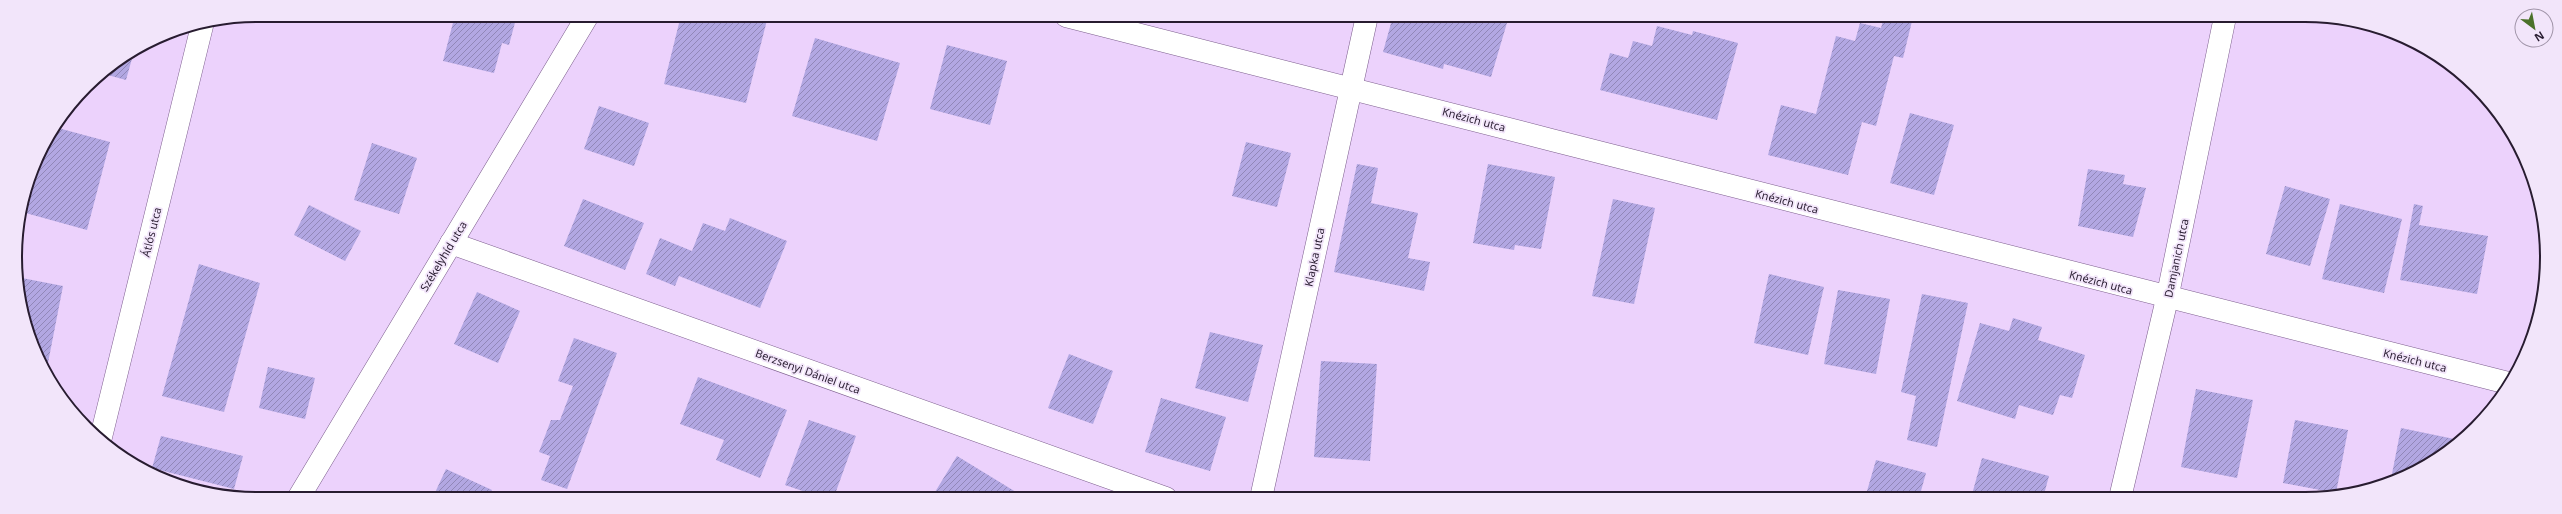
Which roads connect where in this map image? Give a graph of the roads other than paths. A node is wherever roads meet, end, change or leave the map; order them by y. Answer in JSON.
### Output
{"nodes":[{"id":1,"x":584,"y":22,"type":"edge"},
{"id":2,"x":1112,"y":22,"type":"edge"},
{"id":3,"x":1366,"y":22,"type":"edge"},
{"id":4,"x":2224,"y":22,"type":"edge"},
{"id":5,"x":201,"y":29,"type":"edge"},
{"id":6,"x":1351,"y":87,"type":"junction"},
{"id":7,"x":451,"y":243,"type":"junction"},
{"id":8,"x":2167,"y":299,"type":"junction"},
{"id":9,"x":2504,"y":382,"type":"edge"},
{"id":10,"x":101,"y":433,"type":"edge"},
{"id":11,"x":303,"y":492,"type":"edge"},
{"id":12,"x":1149,"y":492,"type":"edge"},
{"id":13,"x":1262,"y":492,"type":"edge"},
{"id":14,"x":2121,"y":492,"type":"edge"}],
"edges":[{"from":1,"to":7,"type":"street","name":"Székelyhíd utca"},
{"from":2,"to":6,"type":"street","name":"Knézich utca"},
{"from":3,"to":6,"type":"street","name":"Klapka utca"},
{"from":4,"to":8,"type":"street","name":"Damjanich utca"},
{"from":5,"to":10,"type":"street","name":"Átlós utca"},
{"from":6,"to":8,"type":"street","name":"Knézich utca"},
{"from":6,"to":13,"type":"street","name":"Klapka utca"},
{"from":7,"to":11,"type":"street","name":"Székelyhíd utca"},
{"from":7,"to":12,"type":"street","name":"Berzsenyi Dániel utca"},
{"from":8,"to":9,"type":"street","name":"Knézich utca"},
{"from":8,"to":14,"type":"street","name":"Damjanich utca"}]}
